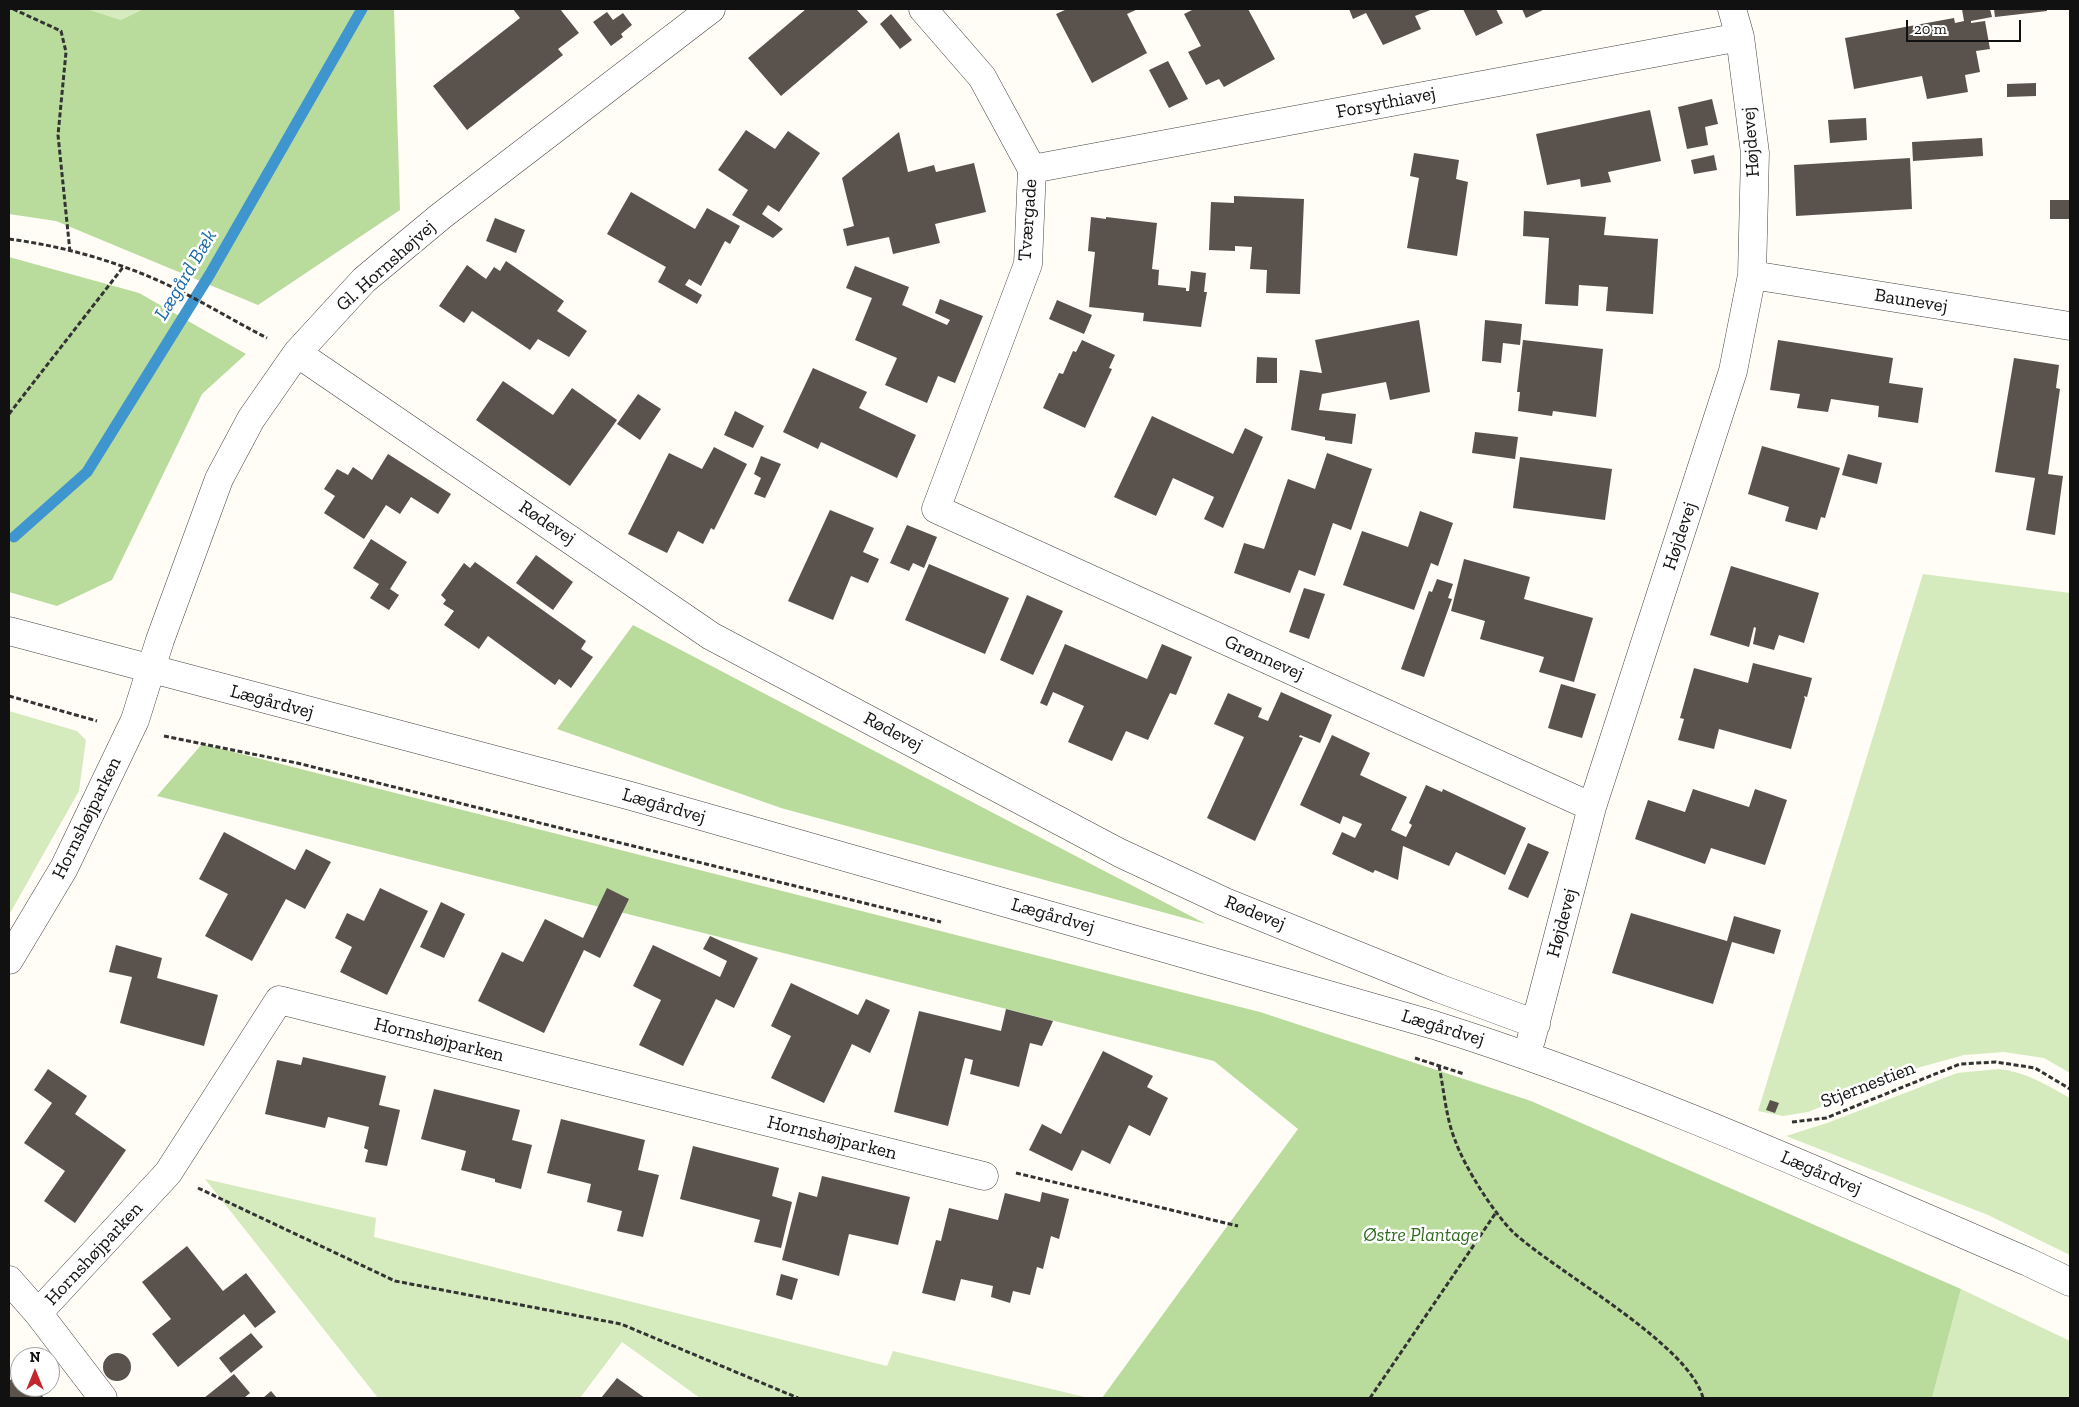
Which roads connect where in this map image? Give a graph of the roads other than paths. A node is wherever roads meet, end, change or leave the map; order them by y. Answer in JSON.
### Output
{"nodes":[{"id":1,"x":711,"y":9,"type":"edge"},
{"id":2,"x":923,"y":9,"type":"edge"},
{"id":3,"x":1732,"y":9,"type":"edge"},
{"id":4,"x":1740,"y":37,"type":"junction"},
{"id":5,"x":1032,"y":169,"type":"junction"},
{"id":6,"x":1752,"y":275,"type":"junction"},
{"id":7,"x":2070,"y":326,"type":"edge"},
{"id":8,"x":297,"y":353,"type":"junction"},
{"id":9,"x":936,"y":508,"type":"joint"},
{"id":10,"x":9,"y":631,"type":"edge"},
{"id":11,"x":150,"y":670,"type":"junction"},
{"id":12,"x":1592,"y":807,"type":"junction"},
{"id":13,"x":9,"y":960,"type":"edge"},
{"id":14,"x":1536,"y":1024,"type":"junction"},
{"id":15,"x":1527,"y":1054,"type":"junction"},
{"id":16,"x":984,"y":1176,"type":"road end"},
{"id":17,"x":9,"y":1280,"type":"edge"},
{"id":18,"x":2070,"y":1282,"type":"edge"},
{"id":19,"x":38,"y":1314,"type":"junction"},
{"id":20,"x":102,"y":1398,"type":"edge"}],
"edges":[{"from":1,"to":8,"type":"street","name":"Gl. Hornshøjvej"},
{"from":2,"to":5,"type":"street","name":"Tværgade"},
{"from":3,"to":4,"type":"street","name":"Højdevej"},
{"from":4,"to":5,"type":"street","name":"Forsythiavej"},
{"from":4,"to":6,"type":"street","name":"Højdevej"},
{"from":5,"to":9,"type":"street","name":"Tværgade"},
{"from":6,"to":7,"type":"street","name":"Baunevej"},
{"from":6,"to":12,"type":"street","name":"Højdevej"},
{"from":8,"to":11,"type":"street","name":"Gl. Hornshøjvej"},
{"from":8,"to":14,"type":"street","name":"Rødevej"},
{"from":9,"to":12,"type":"street","name":"Grønnevej"},
{"from":10,"to":11,"type":"street","name":"Lægårdvej"},
{"from":11,"to":13,"type":"street","name":"Hornshøjparken"},
{"from":11,"to":15,"type":"street","name":"Lægårdvej"},
{"from":12,"to":14,"type":"street","name":"Højdevej"},
{"from":14,"to":15,"type":"street","name":"Højdevej"},
{"from":15,"to":18,"type":"street","name":"Lægårdvej"},
{"from":16,"to":19,"type":"street","name":"Hornshøjparken"},
{"from":17,"to":19,"type":"street","name":"Hornshøjparken"},
{"from":19,"to":20,"type":"street","name":"Hornshøjparken"}]}
